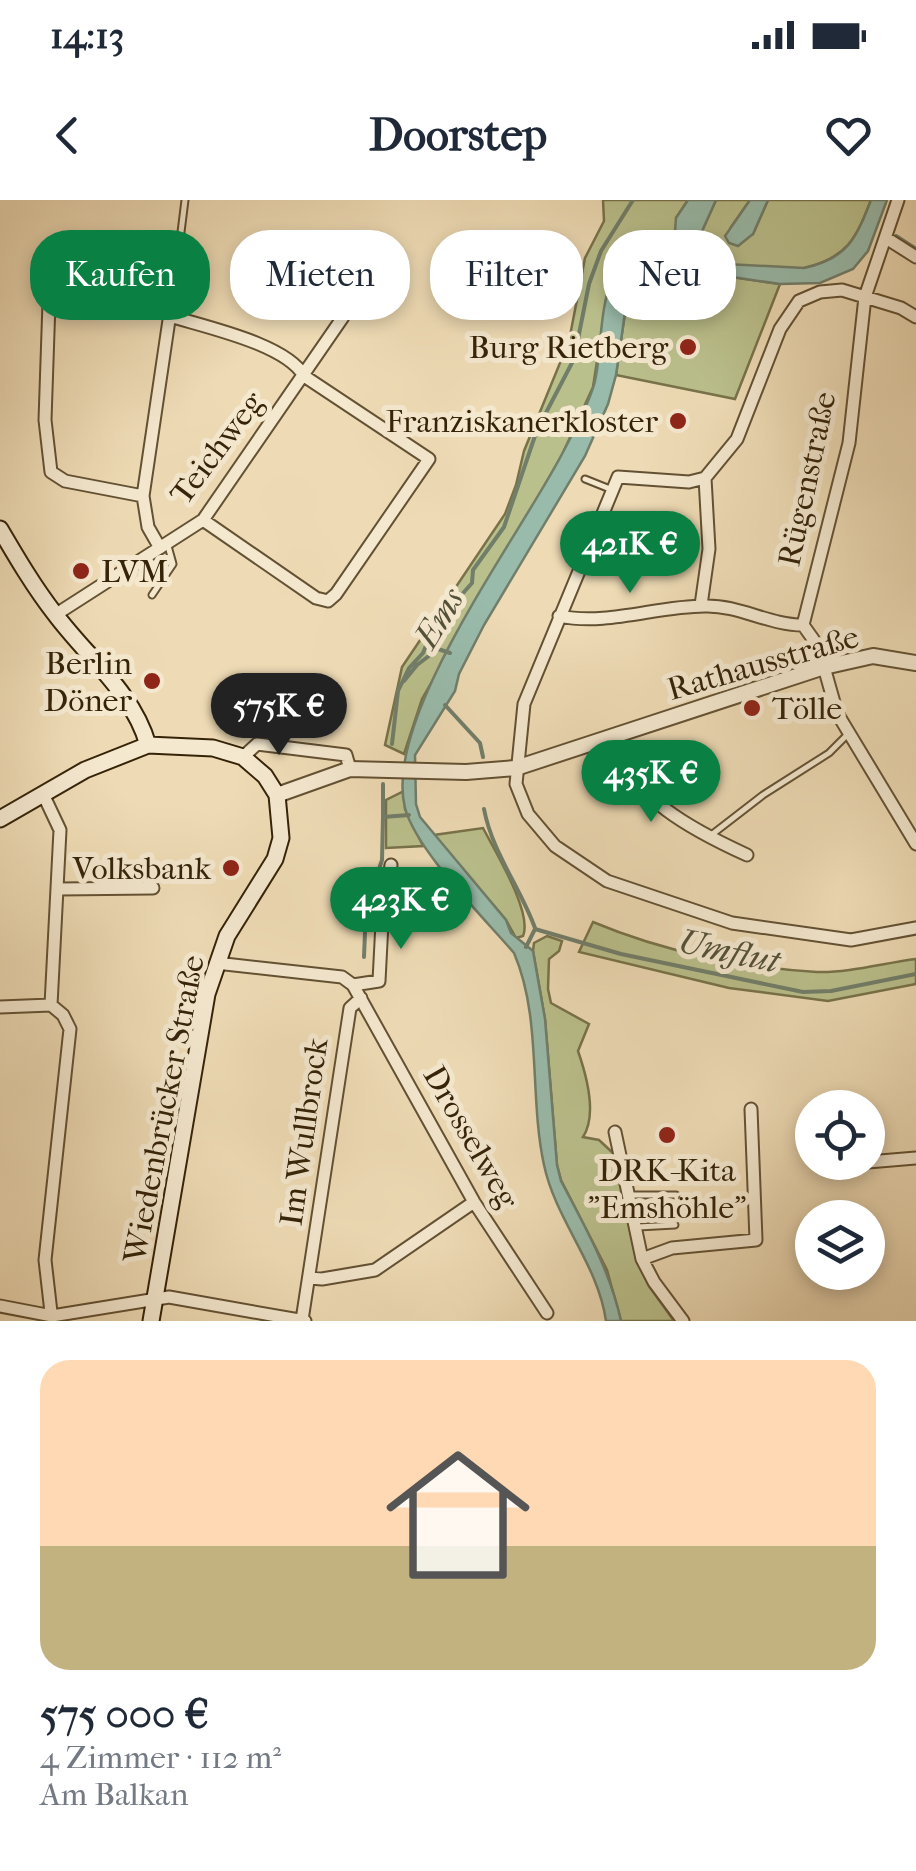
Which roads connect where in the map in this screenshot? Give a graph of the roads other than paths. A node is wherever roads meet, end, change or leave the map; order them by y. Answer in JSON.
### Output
{"nodes":[{"id":1,"x":185,"y":200,"type":"edge"},
{"id":2,"x":898,"y":200,"type":"edge"},
{"id":3,"x":181,"y":230,"type":"edge"},
{"id":4,"x":886,"y":238,"type":"junction"},
{"id":5,"x":916,"y":257,"type":"edge"},
{"id":6,"x":866,"y":297,"type":"junction"},
{"id":7,"x":916,"y":317,"type":"edge"},
{"id":8,"x":48,"y":320,"type":"edge"},
{"id":9,"x":169,"y":320,"type":"edge"},
{"id":10,"x":183,"y":320,"type":"edge"},
{"id":11,"x":341,"y":320,"type":"edge"},
{"id":12,"x":304,"y":376,"type":"junction"},
{"id":13,"x":705,"y":478,"type":"junction"},
{"id":14,"x":585,"y":479,"type":"dead end"},
{"id":15,"x":612,"y":490,"type":"junction"},
{"id":16,"x":142,"y":496,"type":"junction"},
{"id":17,"x":203,"y":520,"type":"junction"},
{"id":18,"x":0,"y":529,"type":"edge"},
{"id":19,"x":164,"y":546,"type":"junction"},
{"id":20,"x":152,"y":595,"type":"dead end"},
{"id":21,"x":700,"y":606,"type":"junction"},
{"id":22,"x":55,"y":615,"type":"junction"},
{"id":23,"x":559,"y":616,"type":"junction"},
{"id":24,"x":803,"y":625,"type":"junction"},
{"id":25,"x":916,"y":662,"type":"edge"},
{"id":26,"x":824,"y":667,"type":"junction"},
{"id":27,"x":850,"y":732,"type":"junction"},
{"id":28,"x":610,"y":738,"type":"junction"},
{"id":29,"x":148,"y":745,"type":"junction"},
{"id":30,"x":244,"y":757,"type":"junction"},
{"id":31,"x":516,"y":768,"type":"junction"},
{"id":32,"x":350,"y":769,"type":"junction"},
{"id":33,"x":43,"y":794,"type":"junction"},
{"id":34,"x":277,"y":796,"type":"junction"},
{"id":35,"x":0,"y":818,"type":"edge"},
{"id":36,"x":708,"y":838,"type":"junction"},
{"id":37,"x":916,"y":844,"type":"edge"},
{"id":38,"x":747,"y":855,"type":"dead end"},
{"id":39,"x":391,"y":864,"type":"dead end"},
{"id":40,"x":153,"y":888,"type":"dead end"},
{"id":41,"x":59,"y":890,"type":"junction"},
{"id":42,"x":916,"y":928,"type":"edge"},
{"id":43,"x":216,"y":963,"type":"junction"},
{"id":44,"x":354,"y":985,"type":"junction"},
{"id":45,"x":360,"y":998,"type":"junction"},
{"id":46,"x":51,"y":1005,"type":"junction"},
{"id":47,"x":0,"y":1007,"type":"edge"},
{"id":48,"x":750,"y":1109,"type":"dead end"},
{"id":49,"x":615,"y":1132,"type":"dead end"},
{"id":50,"x":916,"y":1158,"type":"edge"},
{"id":51,"x":885,"y":1161,"type":"edge"},
{"id":52,"x":629,"y":1195,"type":"junction"},
{"id":53,"x":676,"y":1195,"type":"dead end"},
{"id":54,"x":474,"y":1202,"type":"junction"},
{"id":55,"x":675,"y":1225,"type":"dead end"},
{"id":56,"x":636,"y":1227,"type":"junction"},
{"id":57,"x":642,"y":1260,"type":"junction"},
{"id":58,"x":310,"y":1278,"type":"junction"},
{"id":59,"x":156,"y":1301,"type":"junction"},
{"id":60,"x":0,"y":1306,"type":"edge"},
{"id":61,"x":547,"y":1313,"type":"dead end"},
{"id":62,"x":52,"y":1318,"type":"edge"},
{"id":63,"x":304,"y":1320,"type":"edge"},
{"id":64,"x":152,"y":1321,"type":"edge"},
{"id":65,"x":682,"y":1321,"type":"edge"}],
"edges":[{"from":1,"to":3,"type":"lane"},
{"from":2,"to":4,"type":"street","name":"Rügenstraße"},
{"from":4,"to":5,"type":"street"},
{"from":4,"to":6,"type":"street","name":"Rügenstraße"},
{"from":6,"to":7,"type":"street"},
{"from":6,"to":13,"type":"street"},
{"from":6,"to":24,"type":"street","name":"Rügenstraße"},
{"from":8,"to":16,"type":"street"},
{"from":9,"to":16,"type":"street"},
{"from":10,"to":12,"type":"street"},
{"from":11,"to":12,"type":"street","name":"Teichweg"},
{"from":12,"to":17,"type":"street","name":"Teichweg"},
{"from":12,"to":17,"type":"street"},
{"from":13,"to":15,"type":"street"},
{"from":13,"to":21,"type":"street"},
{"from":14,"to":15,"type":"lane"},
{"from":15,"to":23,"type":"street"},
{"from":16,"to":19,"type":"street"},
{"from":17,"to":19,"type":"street","name":"Teichweg"},
{"from":18,"to":22,"type":"main road"},
{"from":19,"to":20,"type":"lane"},
{"from":19,"to":22,"type":"street","name":"Teichweg"},
{"from":21,"to":23,"type":"street"},
{"from":21,"to":24,"type":"street"},
{"from":22,"to":29,"type":"main road"},
{"from":23,"to":31,"type":"street"},
{"from":24,"to":26,"type":"street"},
{"from":25,"to":26,"type":"street","name":"Rathausstraße"},
{"from":26,"to":27,"type":"street"},
{"from":26,"to":28,"type":"street","name":"Rathausstraße"},
{"from":27,"to":36,"type":"lane"},
{"from":27,"to":37,"type":"street"},
{"from":28,"to":31,"type":"street","name":"Rathausstraße"},
{"from":28,"to":36,"type":"street"},
{"from":29,"to":30,"type":"main road"},
{"from":29,"to":33,"type":"main road"},
{"from":30,"to":32,"type":"street"},
{"from":30,"to":34,"type":"main road"},
{"from":31,"to":32,"type":"street","name":"Rathausstraße"},
{"from":31,"to":42,"type":"street"},
{"from":32,"to":34,"type":"street","name":"Rathausstraße"},
{"from":33,"to":35,"type":"main road"},
{"from":33,"to":41,"type":"street"},
{"from":34,"to":43,"type":"main road","name":"Wiedenbrücker Straße"},
{"from":36,"to":38,"type":"street"},
{"from":39,"to":44,"type":"street"},
{"from":40,"to":41,"type":"street"},
{"from":41,"to":46,"type":"street"},
{"from":43,"to":44,"type":"street"},
{"from":43,"to":59,"type":"main road","name":"Wiedenbrücker Straße"},
{"from":44,"to":45,"type":"street","name":"Drosselweg"},
{"from":45,"to":54,"type":"street","name":"Drosselweg"},
{"from":45,"to":58,"type":"street","name":"Im Wullbrock"},
{"from":46,"to":47,"type":"street"},
{"from":46,"to":62,"type":"street"},
{"from":48,"to":57,"type":"street"},
{"from":49,"to":52,"type":"street"},
{"from":50,"to":51,"type":"street"},
{"from":52,"to":53,"type":"lane"},
{"from":52,"to":56,"type":"street"},
{"from":54,"to":58,"type":"street"},
{"from":54,"to":61,"type":"street","name":"Drosselweg"},
{"from":55,"to":56,"type":"lane"},
{"from":56,"to":57,"type":"street"},
{"from":57,"to":65,"type":"street"},
{"from":58,"to":63,"type":"street","name":"Im Wullbrock"},
{"from":59,"to":62,"type":"street"},
{"from":59,"to":63,"type":"street"},
{"from":59,"to":64,"type":"main road","name":"Wiedenbrücker Straße"},
{"from":60,"to":62,"type":"street"}]}
